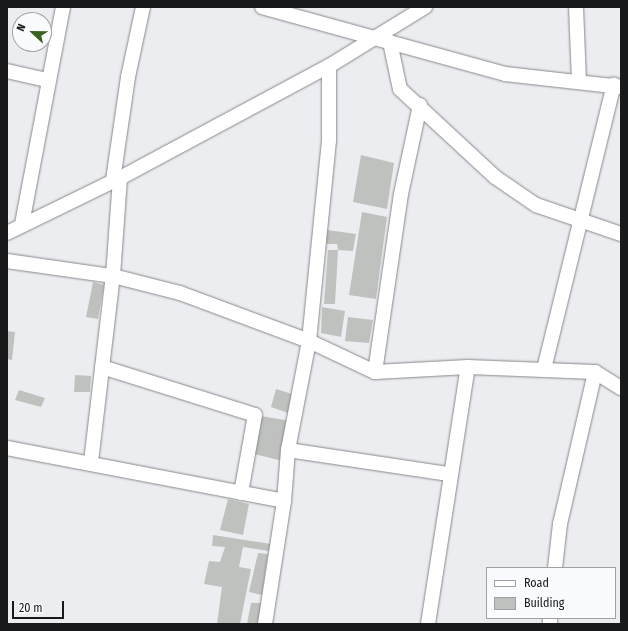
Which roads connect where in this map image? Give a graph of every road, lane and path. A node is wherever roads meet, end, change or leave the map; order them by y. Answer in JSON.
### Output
{"nodes":[{"id":1,"x":63,"y":7,"type":"edge"},
{"id":2,"x":143,"y":7,"type":"edge"},
{"id":3,"x":262,"y":7,"type":"edge"},
{"id":4,"x":425,"y":7,"type":"edge"},
{"id":5,"x":576,"y":7,"type":"edge"},
{"id":6,"x":375,"y":36,"type":"junction"},
{"id":7,"x":390,"y":42,"type":"junction"},
{"id":8,"x":329,"y":66,"type":"junction"},
{"id":9,"x":7,"y":71,"type":"edge"},
{"id":10,"x":47,"y":80,"type":"junction"},
{"id":11,"x":579,"y":81,"type":"junction"},
{"id":12,"x":617,"y":86,"type":"edge"},
{"id":13,"x":420,"y":105,"type":"junction"},
{"id":14,"x":116,"y":179,"type":"junction"},
{"id":15,"x":578,"y":220,"type":"junction"},
{"id":16,"x":22,"y":224,"type":"junction"},
{"id":17,"x":7,"y":233,"type":"edge"},
{"id":18,"x":621,"y":234,"type":"edge"},
{"id":19,"x":7,"y":261,"type":"edge"},
{"id":20,"x":113,"y":276,"type":"junction"},
{"id":21,"x":309,"y":341,"type":"junction"},
{"id":22,"x":102,"y":367,"type":"junction"},
{"id":23,"x":468,"y":367,"type":"junction"},
{"id":24,"x":544,"y":369,"type":"junction"},
{"id":25,"x":375,"y":372,"type":"junction"},
{"id":26,"x":595,"y":372,"type":"junction"},
{"id":27,"x":621,"y":388,"type":"edge"},
{"id":28,"x":7,"y":448,"type":"edge"},
{"id":29,"x":288,"y":450,"type":"junction"},
{"id":30,"x":91,"y":462,"type":"junction"},
{"id":31,"x":449,"y":474,"type":"junction"},
{"id":32,"x":241,"y":493,"type":"junction"},
{"id":33,"x":284,"y":501,"type":"junction"},
{"id":34,"x":555,"y":567,"type":"edge"},
{"id":35,"x":265,"y":624,"type":"edge"},
{"id":36,"x":428,"y":624,"type":"edge"}],
"edges":[{"from":1,"to":10,"type":"street"},
{"from":2,"to":14,"type":"street"},
{"from":3,"to":6,"type":"street"},
{"from":4,"to":6,"type":"street"},
{"from":5,"to":11,"type":"street"},
{"from":6,"to":7,"type":"street"},
{"from":6,"to":8,"type":"street"},
{"from":7,"to":11,"type":"street"},
{"from":7,"to":13,"type":"street"},
{"from":8,"to":14,"type":"street"},
{"from":8,"to":21,"type":"street"},
{"from":9,"to":10,"type":"street"},
{"from":10,"to":16,"type":"street"},
{"from":11,"to":12,"type":"street"},
{"from":12,"to":15,"type":"street"},
{"from":13,"to":15,"type":"street"},
{"from":13,"to":25,"type":"street"},
{"from":14,"to":16,"type":"street"},
{"from":14,"to":20,"type":"street"},
{"from":15,"to":18,"type":"street"},
{"from":15,"to":24,"type":"street"},
{"from":16,"to":17,"type":"street"},
{"from":19,"to":20,"type":"street"},
{"from":20,"to":21,"type":"street"},
{"from":20,"to":22,"type":"street"},
{"from":21,"to":25,"type":"street"},
{"from":21,"to":29,"type":"street"},
{"from":22,"to":30,"type":"street"},
{"from":22,"to":32,"type":"street"},
{"from":23,"to":24,"type":"street"},
{"from":23,"to":25,"type":"street"},
{"from":23,"to":31,"type":"street"},
{"from":24,"to":26,"type":"street"},
{"from":26,"to":27,"type":"street"},
{"from":26,"to":34,"type":"street"},
{"from":28,"to":30,"type":"street"},
{"from":29,"to":31,"type":"street"},
{"from":29,"to":33,"type":"street"},
{"from":30,"to":32,"type":"street"},
{"from":31,"to":36,"type":"street"},
{"from":32,"to":33,"type":"street"},
{"from":33,"to":35,"type":"street"}]}
